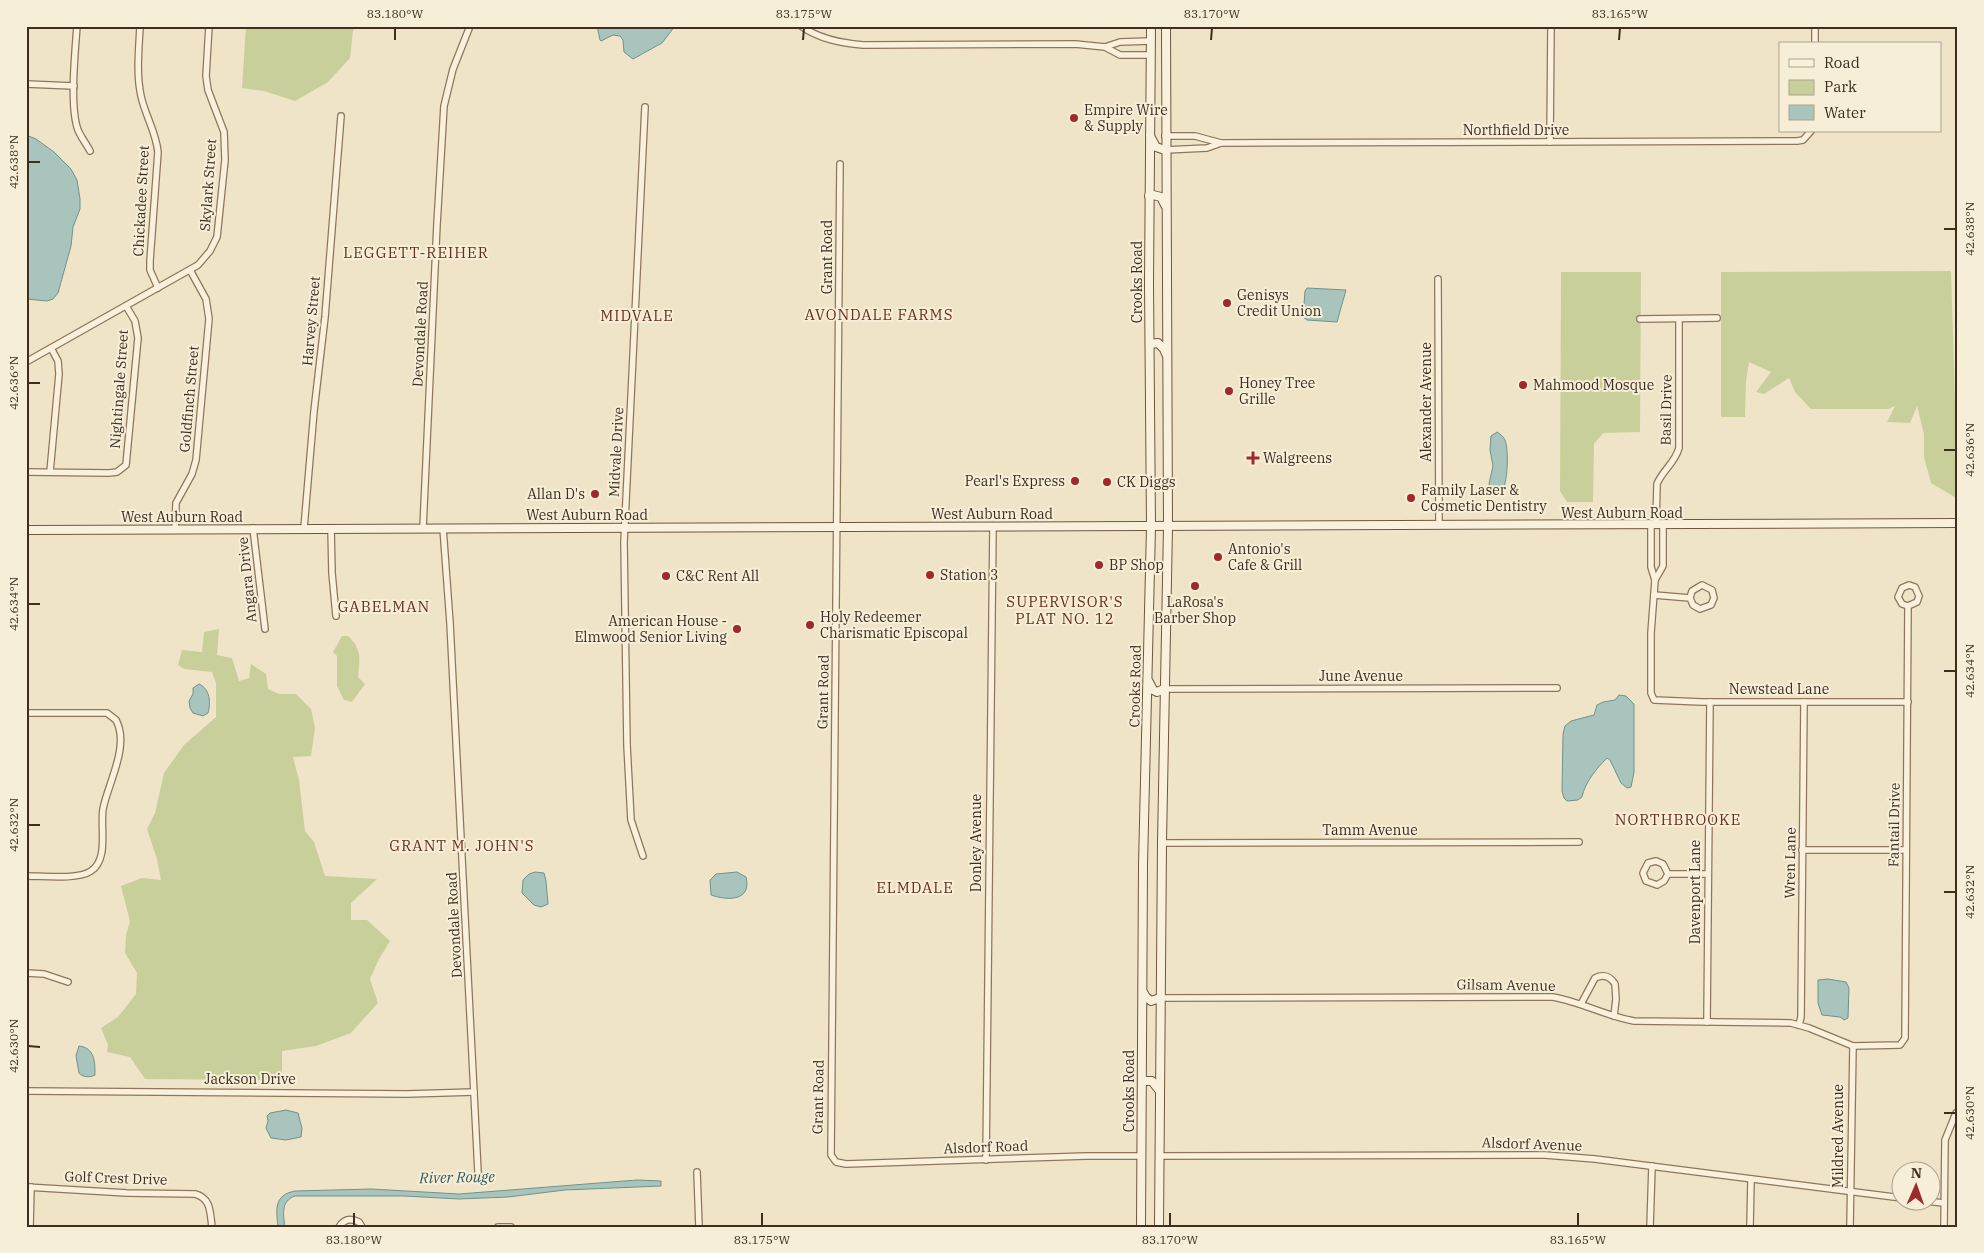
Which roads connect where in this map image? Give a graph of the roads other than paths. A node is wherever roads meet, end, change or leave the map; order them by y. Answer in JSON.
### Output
{"nodes":[{"id":1,"x":76,"y":26,"type":"edge"},
{"id":2,"x":140,"y":26,"type":"edge"},
{"id":3,"x":210,"y":26,"type":"edge"},
{"id":4,"x":470,"y":26,"type":"edge"},
{"id":5,"x":801,"y":26,"type":"edge"},
{"id":6,"x":1151,"y":26,"type":"edge"},
{"id":7,"x":1166,"y":26,"type":"edge"},
{"id":8,"x":1551,"y":26,"type":"edge"},
{"id":9,"x":1815,"y":26,"type":"edge"},
{"id":10,"x":1151,"y":41,"type":"junction"},
{"id":11,"x":1815,"y":42,"type":"edge"},
{"id":12,"x":1105,"y":47,"type":"junction"},
{"id":13,"x":1150,"y":55,"type":"junction"},
{"id":14,"x":1166,"y":57,"type":"junction"},
{"id":15,"x":26,"y":84,"type":"edge"},
{"id":16,"x":74,"y":86,"type":"junction"},
{"id":17,"x":646,"y":107,"type":"dead end"},
{"id":18,"x":341,"y":116,"type":"dead end"},
{"id":19,"x":1810,"y":133,"type":"edge"},
{"id":20,"x":1150,"y":135,"type":"junction"},
{"id":21,"x":1165,"y":136,"type":"junction"},
{"id":22,"x":1550,"y":142,"type":"junction"},
{"id":23,"x":1221,"y":143,"type":"junction"},
{"id":24,"x":90,"y":150,"type":"dead end"},
{"id":25,"x":1165,"y":150,"type":"junction"},
{"id":26,"x":840,"y":164,"type":"dead end"},
{"id":27,"x":1149,"y":196,"type":"junction"},
{"id":28,"x":1166,"y":207,"type":"junction"},
{"id":29,"x":190,"y":270,"type":"junction"},
{"id":30,"x":1438,"y":279,"type":"dead end"},
{"id":31,"x":158,"y":288,"type":"junction"},
{"id":32,"x":126,"y":306,"type":"junction"},
{"id":33,"x":1678,"y":318,"type":"junction"},
{"id":34,"x":1717,"y":318,"type":"dead end"},
{"id":35,"x":1640,"y":319,"type":"dead end"},
{"id":36,"x":1150,"y":344,"type":"junction"},
{"id":37,"x":52,"y":348,"type":"junction"},
{"id":38,"x":1167,"y":356,"type":"junction"},
{"id":39,"x":26,"y":362,"type":"edge"},
{"id":40,"x":26,"y":472,"type":"edge"},
{"id":41,"x":50,"y":472,"type":"junction"},
{"id":42,"x":1151,"y":487,"type":"junction"},
{"id":43,"x":1168,"y":494,"type":"junction"},
{"id":44,"x":1958,"y":524,"type":"edge"},
{"id":45,"x":1439,"y":525,"type":"junction"},
{"id":46,"x":1657,"y":525,"type":"junction"},
{"id":47,"x":1152,"y":526,"type":"junction"},
{"id":48,"x":837,"y":527,"type":"junction"},
{"id":49,"x":993,"y":527,"type":"junction"},
{"id":50,"x":1168,"y":527,"type":"junction"},
{"id":51,"x":254,"y":528,"type":"junction"},
{"id":52,"x":304,"y":528,"type":"junction"},
{"id":53,"x":331,"y":528,"type":"junction"},
{"id":54,"x":423,"y":528,"type":"junction"},
{"id":55,"x":444,"y":528,"type":"junction"},
{"id":56,"x":624,"y":528,"type":"junction"},
{"id":57,"x":26,"y":530,"type":"edge"},
{"id":58,"x":175,"y":530,"type":"junction"},
{"id":59,"x":1151,"y":558,"type":"junction"},
{"id":60,"x":1167,"y":567,"type":"junction"},
{"id":61,"x":1655,"y":580,"type":"junction"},
{"id":62,"x":1654,"y":595,"type":"junction"},
{"id":63,"x":1690,"y":598,"type":"junction"},
{"id":64,"x":1908,"y":606,"type":"dead end"},
{"id":65,"x":336,"y":616,"type":"dead end"},
{"id":66,"x":265,"y":629,"type":"dead end"},
{"id":67,"x":1148,"y":677,"type":"junction"},
{"id":68,"x":1164,"y":688,"type":"junction"},
{"id":69,"x":1558,"y":688,"type":"dead end"},
{"id":70,"x":1710,"y":702,"type":"junction"},
{"id":71,"x":1804,"y":702,"type":"junction"},
{"id":72,"x":1908,"y":702,"type":"junction"},
{"id":73,"x":26,"y":713,"type":"edge"},
{"id":74,"x":1146,"y":741,"type":"junction"},
{"id":75,"x":1163,"y":748,"type":"junction"},
{"id":76,"x":1579,"y":842,"type":"dead end"},
{"id":77,"x":1162,"y":843,"type":"junction"},
{"id":78,"x":1802,"y":850,"type":"junction"},
{"id":79,"x":1906,"y":850,"type":"junction"},
{"id":80,"x":643,"y":856,"type":"dead end"},
{"id":81,"x":1668,"y":874,"type":"junction"},
{"id":82,"x":1708,"y":874,"type":"junction"},
{"id":83,"x":26,"y":876,"type":"edge"},
{"id":84,"x":26,"y":973,"type":"edge"},
{"id":85,"x":68,"y":982,"type":"dead end"},
{"id":86,"x":1142,"y":990,"type":"junction"},
{"id":87,"x":1160,"y":998,"type":"junction"},
{"id":88,"x":1581,"y":1004,"type":"junction"},
{"id":89,"x":1614,"y":1016,"type":"junction"},
{"id":90,"x":1707,"y":1022,"type":"junction"},
{"id":91,"x":1799,"y":1024,"type":"junction"},
{"id":92,"x":1902,"y":1043,"type":"joint"},
{"id":93,"x":1853,"y":1046,"type":"junction"},
{"id":94,"x":1142,"y":1081,"type":"junction"},
{"id":95,"x":26,"y":1090,"type":"edge"},
{"id":96,"x":1160,"y":1091,"type":"junction"},
{"id":97,"x":474,"y":1092,"type":"junction"},
{"id":98,"x":1956,"y":1113,"type":"dead end"},
{"id":99,"x":1141,"y":1156,"type":"junction"},
{"id":100,"x":1159,"y":1156,"type":"junction"},
{"id":101,"x":834,"y":1159,"type":"joint"},
{"id":102,"x":986,"y":1160,"type":"junction"},
{"id":103,"x":1652,"y":1166,"type":"junction"},
{"id":104,"x":478,"y":1172,"type":"dead end"},
{"id":105,"x":697,"y":1172,"type":"dead end"},
{"id":106,"x":1752,"y":1179,"type":"junction"},
{"id":107,"x":29,"y":1187,"type":"edge"},
{"id":108,"x":1850,"y":1192,"type":"junction"},
{"id":109,"x":1892,"y":1197,"type":"edge"},
{"id":110,"x":1944,"y":1203,"type":"joint"},
{"id":111,"x":30,"y":1227,"type":"edge"},
{"id":112,"x":212,"y":1227,"type":"edge"},
{"id":113,"x":339,"y":1227,"type":"edge"},
{"id":114,"x":362,"y":1227,"type":"edge"},
{"id":115,"x":498,"y":1227,"type":"edge"},
{"id":116,"x":511,"y":1227,"type":"edge"},
{"id":117,"x":699,"y":1227,"type":"edge"},
{"id":118,"x":1141,"y":1227,"type":"edge"},
{"id":119,"x":1159,"y":1227,"type":"edge"},
{"id":120,"x":1650,"y":1227,"type":"edge"},
{"id":121,"x":1750,"y":1227,"type":"edge"},
{"id":122,"x":1850,"y":1227,"type":"edge"},
{"id":123,"x":1944,"y":1227,"type":"edge"}],
"edges":[{"from":1,"to":16,"type":"street"},
{"from":2,"to":31,"type":"street","name":"Chickadee Street"},
{"from":3,"to":29,"type":"street","name":"Skylark Street"},
{"from":4,"to":54,"type":"street","name":"Devondale Road"},
{"from":5,"to":12,"type":"street"},
{"from":6,"to":10,"type":"main road","name":"Crooks Road"},
{"from":7,"to":14,"type":"main road","name":"Crooks Road"},
{"from":8,"to":22,"type":"street"},
{"from":9,"to":11,"type":"street"},
{"from":10,"to":12,"type":"street"},
{"from":10,"to":13,"type":"main road","name":"Crooks Road"},
{"from":10,"to":14,"type":"main road"},
{"from":12,"to":13,"type":"street"},
{"from":13,"to":20,"type":"main road","name":"Crooks Road"},
{"from":14,"to":21,"type":"main road","name":"Crooks Road"},
{"from":15,"to":16,"type":"street"},
{"from":16,"to":24,"type":"street"},
{"from":17,"to":56,"type":"street","name":"Midvale Drive"},
{"from":18,"to":52,"type":"street","name":"Harvey Street"},
{"from":19,"to":22,"type":"street","name":"Northfield Drive"},
{"from":20,"to":25,"type":"main road"},
{"from":20,"to":27,"type":"main road","name":"Crooks Road"},
{"from":21,"to":23,"type":"street","name":"Northfield Drive"},
{"from":21,"to":25,"type":"main road","name":"Crooks Road"},
{"from":22,"to":23,"type":"street","name":"Northfield Drive"},
{"from":23,"to":25,"type":"street","name":"Northfield Drive"},
{"from":25,"to":28,"type":"main road","name":"Crooks Road"},
{"from":26,"to":48,"type":"street","name":"Grant Road"},
{"from":27,"to":28,"type":"main road"},
{"from":27,"to":36,"type":"main road","name":"Crooks Road"},
{"from":28,"to":38,"type":"main road","name":"Crooks Road"},
{"from":29,"to":31,"type":"street","name":"Skylark Street"},
{"from":29,"to":58,"type":"street","name":"Goldfinch Street"},
{"from":30,"to":45,"type":"street","name":"Alexander Avenue"},
{"from":31,"to":32,"type":"street","name":"Skylark Street"},
{"from":32,"to":37,"type":"street","name":"Skylark Street"},
{"from":32,"to":41,"type":"street","name":"Nightingale Street"},
{"from":33,"to":34,"type":"street"},
{"from":33,"to":35,"type":"street"},
{"from":33,"to":46,"type":"street","name":"Basil Drive"},
{"from":36,"to":38,"type":"main road"},
{"from":36,"to":42,"type":"main road","name":"Crooks Road"},
{"from":37,"to":39,"type":"street","name":"Skylark Street"},
{"from":37,"to":41,"type":"street"},
{"from":38,"to":43,"type":"main road","name":"Crooks Road"},
{"from":40,"to":41,"type":"street","name":"Nightingale Street"},
{"from":42,"to":43,"type":"main road"},
{"from":42,"to":47,"type":"main road","name":"Crooks Road"},
{"from":43,"to":50,"type":"main road","name":"Crooks Road"},
{"from":44,"to":46,"type":"main road","name":"West Auburn Road"},
{"from":45,"to":46,"type":"main road","name":"West Auburn Road"},
{"from":45,"to":50,"type":"main road","name":"West Auburn Road"},
{"from":46,"to":61,"type":"street"},
{"from":46,"to":61,"type":"street"},
{"from":47,"to":49,"type":"main road","name":"West Auburn Road"},
{"from":47,"to":50,"type":"main road","name":"West Auburn Road"},
{"from":47,"to":59,"type":"main road","name":"Crooks Road"},
{"from":48,"to":49,"type":"main road","name":"West Auburn Road"},
{"from":48,"to":56,"type":"main road","name":"West Auburn Road"},
{"from":48,"to":101,"type":"street","name":"Grant Road"},
{"from":49,"to":102,"type":"street","name":"Donley Avenue"},
{"from":50,"to":60,"type":"main road","name":"Crooks Road"},
{"from":51,"to":52,"type":"main road","name":"West Auburn Road"},
{"from":51,"to":58,"type":"main road","name":"West Auburn Road"},
{"from":51,"to":66,"type":"street","name":"Angara Drive"},
{"from":52,"to":53,"type":"main road","name":"West Auburn Road"},
{"from":53,"to":54,"type":"main road","name":"West Auburn Road"},
{"from":53,"to":65,"type":"street"},
{"from":54,"to":55,"type":"main road","name":"West Auburn Road"},
{"from":55,"to":56,"type":"main road","name":"West Auburn Road"},
{"from":55,"to":97,"type":"street","name":"Devondale Road"},
{"from":56,"to":80,"type":"street","name":"Midvale Drive"},
{"from":57,"to":58,"type":"main road","name":"West Auburn Road"},
{"from":59,"to":60,"type":"main road"},
{"from":59,"to":67,"type":"main road","name":"Crooks Road"},
{"from":60,"to":68,"type":"main road","name":"Crooks Road"},
{"from":61,"to":62,"type":"street"},
{"from":62,"to":63,"type":"street"},
{"from":62,"to":70,"type":"street","name":"Newstead Lane"},
{"from":63,"to":63,"type":"street"},
{"from":64,"to":72,"type":"street","name":"Fantail Drive"},
{"from":67,"to":68,"type":"main road"},
{"from":67,"to":74,"type":"main road","name":"Crooks Road"},
{"from":68,"to":69,"type":"street","name":"June Avenue"},
{"from":68,"to":75,"type":"main road","name":"Crooks Road"},
{"from":70,"to":71,"type":"street","name":"Newstead Lane"},
{"from":70,"to":82,"type":"street","name":"Davenport Lane"},
{"from":71,"to":72,"type":"street","name":"Newstead Lane"},
{"from":71,"to":78,"type":"street","name":"Wren Lane"},
{"from":72,"to":79,"type":"street","name":"Fantail Drive"},
{"from":73,"to":83,"type":"street"},
{"from":74,"to":75,"type":"main road"},
{"from":74,"to":86,"type":"main road","name":"Crooks Road"},
{"from":75,"to":77,"type":"main road","name":"Crooks Road"},
{"from":76,"to":77,"type":"street","name":"Tamm Avenue"},
{"from":77,"to":87,"type":"main road","name":"Crooks Road"},
{"from":78,"to":79,"type":"street"},
{"from":78,"to":91,"type":"street","name":"Wren Lane"},
{"from":79,"to":92,"type":"street","name":"Fantail Drive"},
{"from":81,"to":81,"type":"street"},
{"from":81,"to":82,"type":"street"},
{"from":82,"to":90,"type":"street","name":"Davenport Lane"},
{"from":84,"to":85,"type":"street"},
{"from":86,"to":87,"type":"main road"},
{"from":86,"to":94,"type":"main road","name":"Crooks Road"},
{"from":87,"to":88,"type":"street","name":"Gilsam Avenue"},
{"from":87,"to":96,"type":"main road","name":"Crooks Road"},
{"from":88,"to":89,"type":"street","name":"Gilsam Avenue"},
{"from":88,"to":89,"type":"street"},
{"from":89,"to":90,"type":"street","name":"Gilsam Avenue"},
{"from":90,"to":91,"type":"street","name":"Gilsam Avenue"},
{"from":91,"to":93,"type":"street","name":"Gilsam Avenue"},
{"from":92,"to":93,"type":"street","name":"Gilsam Avenue"},
{"from":93,"to":108,"type":"street","name":"Mildred Avenue"},
{"from":94,"to":96,"type":"main road"},
{"from":94,"to":99,"type":"main road","name":"Crooks Road"},
{"from":95,"to":97,"type":"street","name":"Jackson Drive"},
{"from":96,"to":100,"type":"main road","name":"Crooks Road"},
{"from":97,"to":104,"type":"street","name":"Devondale Road"},
{"from":98,"to":110,"type":"street"},
{"from":99,"to":102,"type":"street","name":"Alsdorf Road"},
{"from":99,"to":118,"type":"main road","name":"Crooks Road"},
{"from":100,"to":103,"type":"street","name":"Alsdorf Avenue"},
{"from":100,"to":119,"type":"main road","name":"Crooks Road"},
{"from":101,"to":102,"type":"street","name":"Alsdorf Road"},
{"from":103,"to":106,"type":"street","name":"Alsdorf Avenue"},
{"from":103,"to":120,"type":"street"},
{"from":105,"to":117,"type":"street"},
{"from":106,"to":108,"type":"street","name":"Alsdorf Avenue"},
{"from":106,"to":121,"type":"street"},
{"from":107,"to":111,"type":"street"},
{"from":107,"to":112,"type":"street","name":"Golf Crest Drive"},
{"from":108,"to":109,"type":"street","name":"Alsdorf Avenue"},
{"from":108,"to":122,"type":"street","name":"Mildred Avenue"},
{"from":110,"to":123,"type":"street"},
{"from":113,"to":114,"type":"street"},
{"from":115,"to":116,"type":"street"}]}
